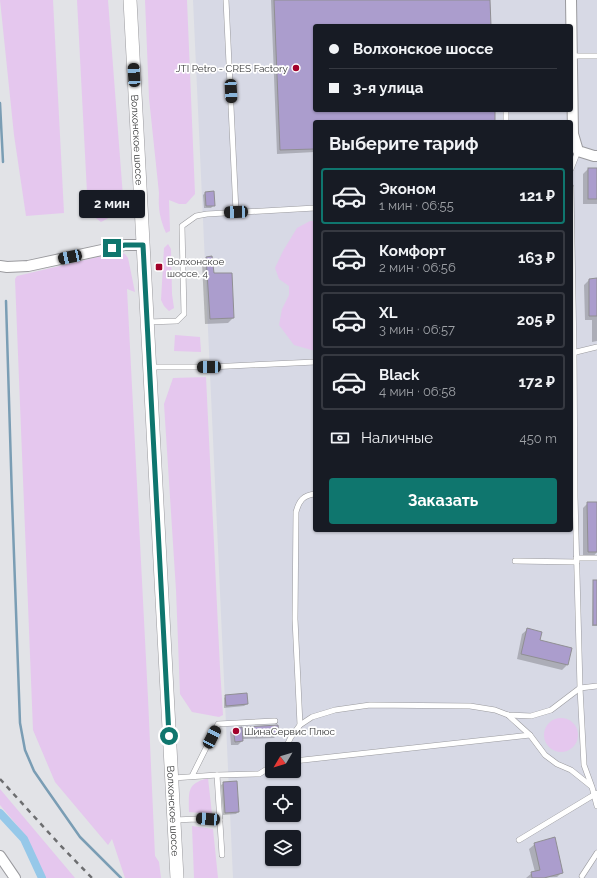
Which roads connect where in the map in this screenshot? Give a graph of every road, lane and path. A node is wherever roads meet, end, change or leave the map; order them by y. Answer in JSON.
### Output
{"nodes":[{"id":1,"x":130,"y":0,"type":"edge"},
{"id":2,"x":226,"y":0,"type":"edge"},
{"id":3,"x":571,"y":0,"type":"edge"},
{"id":4,"x":571,"y":24,"type":"edge"},
{"id":5,"x":573,"y":56,"type":"edge"},
{"id":6,"x":597,"y":56,"type":"edge"},
{"id":7,"x":573,"y":134,"type":"edge"},
{"id":8,"x":578,"y":151,"type":"junction"},
{"id":9,"x":597,"y":156,"type":"edge"},
{"id":10,"x":573,"y":164,"type":"edge"},
{"id":11,"x":313,"y":208,"type":"edge"},
{"id":12,"x":236,"y":212,"type":"junction"},
{"id":13,"x":143,"y":245,"type":"junction"},
{"id":14,"x":0,"y":266,"type":"edge"},
{"id":15,"x":147,"y":322,"type":"junction"},
{"id":16,"x":597,"y":347,"type":"edge"},
{"id":17,"x":573,"y":353,"type":"edge"},
{"id":18,"x":313,"y":362,"type":"edge"},
{"id":19,"x":150,"y":367,"type":"junction"},
{"id":20,"x":313,"y":494,"type":"edge"},
{"id":21,"x":573,"y":497,"type":"edge"},
{"id":22,"x":597,"y":558,"type":"edge"},
{"id":23,"x":576,"y":560,"type":"junction"},
{"id":24,"x":515,"y":561,"type":"dead end"},
{"id":25,"x":597,"y":686,"type":"edge"},
{"id":26,"x":580,"y":688,"type":"junction"},
{"id":27,"x":508,"y":715,"type":"junction"},
{"id":28,"x":275,"y":721,"type":"dead end"},
{"id":29,"x":300,"y":725,"type":"junction"},
{"id":30,"x":530,"y":735,"type":"junction"},
{"id":31,"x":288,"y":742,"type":"edge"},
{"id":32,"x":301,"y":760,"type":"edge"},
{"id":33,"x":265,"y":770,"type":"edge"},
{"id":34,"x":217,"y":775,"type":"junction"},
{"id":35,"x":192,"y":776,"type":"junction"},
{"id":36,"x":172,"y":778,"type":"junction"},
{"id":37,"x":592,"y":786,"type":"junction"},
{"id":38,"x":595,"y":794,"type":"edge"},
{"id":39,"x":597,"y":806,"type":"edge"},
{"id":40,"x":174,"y":820,"type":"junction"},
{"id":41,"x":220,"y":820,"type":"junction"},
{"id":42,"x":519,"y":840,"type":"dead end"},
{"id":43,"x":597,"y":853,"type":"edge"},
{"id":44,"x":222,"y":855,"type":"dead end"},
{"id":45,"x":0,"y":856,"type":"edge"},
{"id":46,"x":582,"y":876,"type":"dead end"},
{"id":47,"x":15,"y":878,"type":"edge"},
{"id":48,"x":177,"y":878,"type":"edge"}],
"edges":[{"from":1,"to":13,"type":"main road","name":"Волхонское шоссе"},
{"from":2,"to":12,"type":"lane"},
{"from":3,"to":4,"type":"street"},
{"from":5,"to":6,"type":"lane"},
{"from":7,"to":8,"type":"street"},
{"from":8,"to":9,"type":"street"},
{"from":8,"to":10,"type":"lane"},
{"from":11,"to":12,"type":"lane"},
{"from":12,"to":15,"type":"lane"},
{"from":13,"to":14,"type":"street"},
{"from":13,"to":15,"type":"main road","name":"Волхонское шоссе"},
{"from":15,"to":19,"type":"main road","name":"Волхонское шоссе"},
{"from":16,"to":17,"type":"lane"},
{"from":18,"to":19,"type":"lane"},
{"from":19,"to":36,"type":"main road","name":"Волхонское шоссе"},
{"from":20,"to":29,"type":"lane"},
{"from":21,"to":23,"type":"lane"},
{"from":22,"to":23,"type":"lane"},
{"from":23,"to":24,"type":"lane"},
{"from":23,"to":26,"type":"lane"},
{"from":25,"to":26,"type":"lane"},
{"from":26,"to":27,"type":"lane"},
{"from":26,"to":37,"type":"lane"},
{"from":27,"to":29,"type":"lane"},
{"from":27,"to":30,"type":"lane"},
{"from":28,"to":35,"type":"lane"},
{"from":29,"to":31,"type":"lane"},
{"from":30,"to":32,"type":"lane"},
{"from":30,"to":37,"type":"lane"},
{"from":33,"to":34,"type":"lane"},
{"from":34,"to":35,"type":"lane"},
{"from":34,"to":41,"type":"lane"},
{"from":35,"to":36,"type":"lane"},
{"from":36,"to":40,"type":"main road","name":"Волхонское шоссе"},
{"from":37,"to":38,"type":"lane"},
{"from":38,"to":39,"type":"lane"},
{"from":38,"to":42,"type":"lane"},
{"from":40,"to":41,"type":"lane"},
{"from":40,"to":48,"type":"main road","name":"Волхонское шоссе"},
{"from":41,"to":44,"type":"lane"},
{"from":43,"to":46,"type":"lane"},
{"from":45,"to":47,"type":"street"}]}
